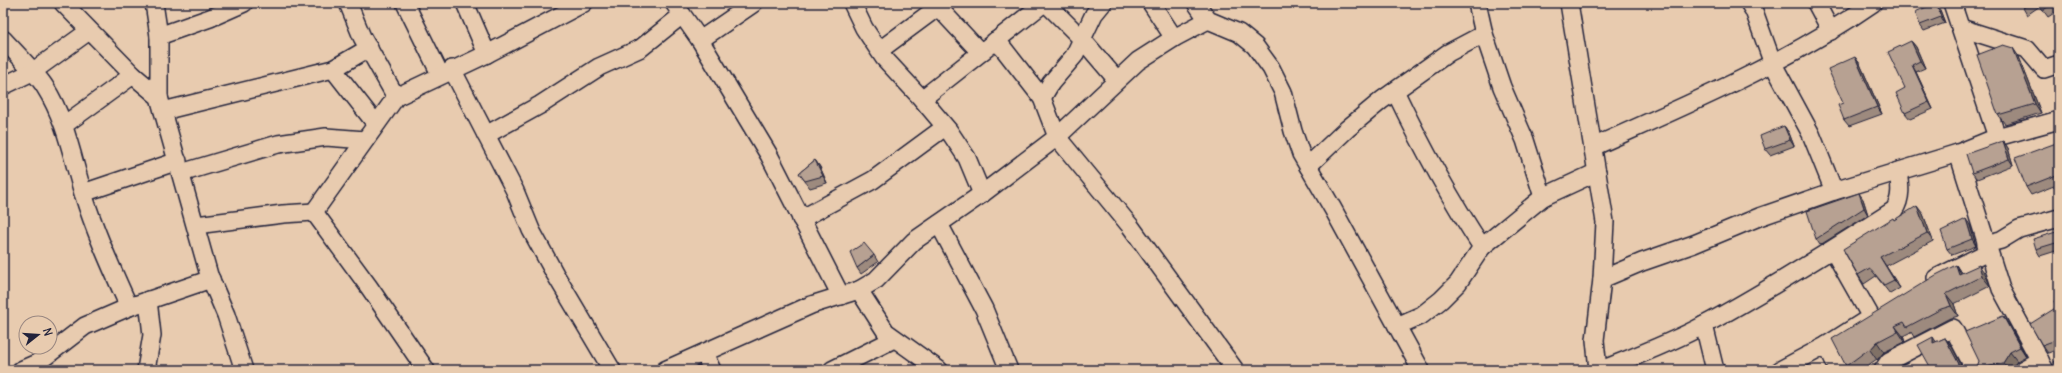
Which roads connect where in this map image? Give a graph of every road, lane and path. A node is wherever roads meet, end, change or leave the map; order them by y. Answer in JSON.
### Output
{"nodes":[{"id":1,"x":63,"y":3,"type":"edge"},
{"id":2,"x":154,"y":3,"type":"edge"},
{"id":3,"x":244,"y":3,"type":"edge"},
{"id":4,"x":348,"y":3,"type":"edge"},
{"id":5,"x":405,"y":3,"type":"edge"},
{"id":6,"x":465,"y":3,"type":"edge"},
{"id":7,"x":584,"y":3,"type":"edge"},
{"id":8,"x":754,"y":3,"type":"edge"},
{"id":9,"x":852,"y":3,"type":"edge"},
{"id":10,"x":1045,"y":3,"type":"edge"},
{"id":11,"x":1103,"y":3,"type":"edge"},
{"id":12,"x":1151,"y":3,"type":"edge"},
{"id":13,"x":1196,"y":3,"type":"edge"},
{"id":14,"x":1477,"y":3,"type":"edge"},
{"id":15,"x":1569,"y":3,"type":"edge"},
{"id":16,"x":1749,"y":3,"type":"edge"},
{"id":17,"x":1816,"y":3,"type":"edge"},
{"id":18,"x":1873,"y":3,"type":"edge"},
{"id":19,"x":1952,"y":3,"type":"edge"},
{"id":20,"x":938,"y":5,"type":"edge"},
{"id":21,"x":678,"y":9,"type":"edge"},
{"id":22,"x":1208,"y":20,"type":"junction"},
{"id":23,"x":1961,"y":28,"type":"junction"},
{"id":24,"x":89,"y":31,"type":"junction"},
{"id":25,"x":1830,"y":31,"type":"junction"},
{"id":26,"x":1484,"y":34,"type":"junction"},
{"id":27,"x":159,"y":36,"type":"junction"},
{"id":28,"x":1174,"y":38,"type":"junction"},
{"id":29,"x":3,"y":39,"type":"edge"},
{"id":30,"x":1082,"y":39,"type":"junction"},
{"id":31,"x":700,"y":40,"type":"junction"},
{"id":32,"x":995,"y":41,"type":"junction"},
{"id":33,"x":369,"y":48,"type":"junction"},
{"id":34,"x":880,"y":50,"type":"junction"},
{"id":35,"x":980,"y":52,"type":"junction"},
{"id":36,"x":487,"y":54,"type":"junction"},
{"id":37,"x":1773,"y":64,"type":"junction"},
{"id":38,"x":2059,"y":64,"type":"edge"},
{"id":39,"x":333,"y":69,"type":"junction"},
{"id":40,"x":32,"y":72,"type":"junction"},
{"id":41,"x":446,"y":72,"type":"junction"},
{"id":42,"x":133,"y":75,"type":"junction"},
{"id":43,"x":1117,"y":80,"type":"junction"},
{"id":44,"x":3,"y":86,"type":"edge"},
{"id":45,"x":1395,"y":91,"type":"junction"},
{"id":46,"x":396,"y":97,"type":"junction"},
{"id":47,"x":1042,"y":98,"type":"junction"},
{"id":48,"x":922,"y":99,"type":"junction"},
{"id":49,"x":161,"y":104,"type":"junction"},
{"id":50,"x":2059,"y":120,"type":"edge"},
{"id":51,"x":376,"y":124,"type":"junction"},
{"id":52,"x":64,"y":126,"type":"junction"},
{"id":53,"x":945,"y":127,"type":"junction"},
{"id":54,"x":486,"y":135,"type":"junction"},
{"id":55,"x":1057,"y":137,"type":"junction"},
{"id":56,"x":1997,"y":137,"type":"junction"},
{"id":57,"x":365,"y":140,"type":"junction"},
{"id":58,"x":1593,"y":147,"type":"junction"},
{"id":59,"x":1958,"y":153,"type":"junction"},
{"id":60,"x":1308,"y":166,"type":"junction"},
{"id":61,"x":179,"y":167,"type":"junction"},
{"id":62,"x":1898,"y":171,"type":"junction"},
{"id":63,"x":1597,"y":172,"type":"junction"},
{"id":64,"x":1834,"y":192,"type":"junction"},
{"id":65,"x":83,"y":193,"type":"junction"},
{"id":66,"x":982,"y":194,"type":"junction"},
{"id":67,"x":1542,"y":197,"type":"junction"},
{"id":68,"x":314,"y":212,"type":"junction"},
{"id":69,"x":2059,"y":218,"type":"edge"},
{"id":70,"x":801,"y":219,"type":"junction"},
{"id":71,"x":939,"y":224,"type":"junction"},
{"id":72,"x":196,"y":225,"type":"junction"},
{"id":73,"x":1482,"y":247,"type":"junction"},
{"id":74,"x":1987,"y":248,"type":"junction"},
{"id":75,"x":1833,"y":250,"type":"junction"},
{"id":76,"x":211,"y":279,"type":"junction"},
{"id":77,"x":1602,"y":279,"type":"junction"},
{"id":78,"x":1925,"y":285,"type":"edge"},
{"id":79,"x":859,"y":290,"type":"junction"},
{"id":80,"x":841,"y":296,"type":"junction"},
{"id":81,"x":148,"y":300,"type":"junction"},
{"id":82,"x":129,"y":307,"type":"junction"},
{"id":83,"x":1704,"y":325,"type":"junction"},
{"id":84,"x":1397,"y":326,"type":"junction"},
{"id":85,"x":894,"y":339,"type":"junction"},
{"id":86,"x":1827,"y":345,"type":"junction"},
{"id":87,"x":704,"y":353,"type":"junction"},
{"id":88,"x":2059,"y":359,"type":"edge"},
{"id":89,"x":2043,"y":366,"type":"edge"},
{"id":90,"x":21,"y":370,"type":"edge"},
{"id":91,"x":146,"y":370,"type":"edge"},
{"id":92,"x":244,"y":370,"type":"edge"},
{"id":93,"x":426,"y":370,"type":"edge"},
{"id":94,"x":612,"y":370,"type":"edge"},
{"id":95,"x":665,"y":370,"type":"edge"},
{"id":96,"x":712,"y":370,"type":"edge"},
{"id":97,"x":832,"y":370,"type":"edge"},
{"id":98,"x":939,"y":370,"type":"edge"},
{"id":99,"x":1009,"y":370,"type":"edge"},
{"id":100,"x":1235,"y":370,"type":"edge"},
{"id":101,"x":1421,"y":370,"type":"edge"},
{"id":102,"x":1598,"y":370,"type":"edge"},
{"id":103,"x":1601,"y":370,"type":"edge"},
{"id":104,"x":1715,"y":370,"type":"edge"},
{"id":105,"x":1780,"y":370,"type":"edge"},
{"id":106,"x":1838,"y":370,"type":"edge"},
{"id":107,"x":1883,"y":370,"type":"edge"},
{"id":108,"x":1975,"y":370,"type":"edge"},
{"id":109,"x":2022,"y":370,"type":"edge"}],
"edges":[{"from":1,"to":24,"type":"street"},
{"from":2,"to":27,"type":"street"},
{"from":3,"to":27,"type":"street"},
{"from":4,"to":33,"type":"street"},
{"from":5,"to":41,"type":"street"},
{"from":6,"to":36,"type":"street"},
{"from":7,"to":36,"type":"street"},
{"from":8,"to":31,"type":"street"},
{"from":9,"to":34,"type":"street"},
{"from":10,"to":30,"type":"street"},
{"from":10,"to":32,"type":"street"},
{"from":11,"to":30,"type":"street"},
{"from":12,"to":28,"type":"street"},
{"from":13,"to":22,"type":"street"},
{"from":14,"to":26,"type":"street"},
{"from":15,"to":58,"type":"street"},
{"from":16,"to":37,"type":"street"},
{"from":17,"to":25,"type":"street"},
{"from":18,"to":25,"type":"street"},
{"from":19,"to":23,"type":"street"},
{"from":20,"to":34,"type":"street"},
{"from":20,"to":35,"type":"street"},
{"from":21,"to":31,"type":"street"},
{"from":21,"to":54,"type":"street"},
{"from":22,"to":28,"type":"street"},
{"from":22,"to":60,"type":"street"},
{"from":23,"to":38,"type":"street"},
{"from":23,"to":56,"type":"street"},
{"from":24,"to":40,"type":"street"},
{"from":24,"to":42,"type":"street"},
{"from":25,"to":37,"type":"street"},
{"from":26,"to":45,"type":"street"},
{"from":26,"to":67,"type":"street"},
{"from":27,"to":49,"type":"street"},
{"from":28,"to":43,"type":"street"},
{"from":29,"to":40,"type":"street"},
{"from":30,"to":43,"type":"street"},
{"from":30,"to":47,"type":"street"},
{"from":31,"to":70,"type":"street"},
{"from":32,"to":35,"type":"street"},
{"from":32,"to":47,"type":"street"},
{"from":33,"to":39,"type":"street"},
{"from":33,"to":46,"type":"street"},
{"from":34,"to":48,"type":"street"},
{"from":35,"to":48,"type":"street"},
{"from":36,"to":41,"type":"street"},
{"from":37,"to":58,"type":"street"},
{"from":37,"to":64,"type":"street"},
{"from":39,"to":49,"type":"street"},
{"from":39,"to":51,"type":"street"},
{"from":40,"to":44,"type":"street"},
{"from":40,"to":52,"type":"street"},
{"from":41,"to":46,"type":"street"},
{"from":41,"to":54,"type":"street"},
{"from":42,"to":49,"type":"street"},
{"from":42,"to":52,"type":"street"},
{"from":43,"to":55,"type":"street"},
{"from":45,"to":60,"type":"street"},
{"from":45,"to":73,"type":"street"},
{"from":46,"to":51,"type":"street"},
{"from":47,"to":55,"type":"street"},
{"from":48,"to":53,"type":"street"},
{"from":49,"to":61,"type":"street"},
{"from":50,"to":56,"type":"street"},
{"from":51,"to":57,"type":"street"},
{"from":52,"to":65,"type":"street"},
{"from":53,"to":66,"type":"street"},
{"from":53,"to":70,"type":"street"},
{"from":54,"to":94,"type":"street"},
{"from":55,"to":66,"type":"street"},
{"from":55,"to":100,"type":"street"},
{"from":56,"to":59,"type":"street"},
{"from":57,"to":61,"type":"street"},
{"from":57,"to":68,"type":"street"},
{"from":58,"to":63,"type":"street"},
{"from":59,"to":62,"type":"street"},
{"from":59,"to":74,"type":"street"},
{"from":60,"to":84,"type":"street"},
{"from":61,"to":65,"type":"street"},
{"from":61,"to":72,"type":"street"},
{"from":62,"to":64,"type":"street"},
{"from":62,"to":75,"type":"street"},
{"from":63,"to":67,"type":"street"},
{"from":63,"to":77,"type":"street"},
{"from":64,"to":77,"type":"street"},
{"from":65,"to":82,"type":"street"},
{"from":66,"to":71,"type":"street"},
{"from":67,"to":73,"type":"street"},
{"from":68,"to":72,"type":"street"},
{"from":68,"to":93,"type":"street"},
{"from":69,"to":74,"type":"street"},
{"from":70,"to":80,"type":"street"},
{"from":71,"to":79,"type":"street"},
{"from":71,"to":99,"type":"street"},
{"from":72,"to":76,"type":"street"},
{"from":73,"to":84,"type":"street"},
{"from":74,"to":78,"type":"street"},
{"from":74,"to":89,"type":"street"},
{"from":75,"to":83,"type":"street"},
{"from":75,"to":86,"type":"street"},
{"from":76,"to":81,"type":"street"},
{"from":76,"to":92,"type":"street"},
{"from":77,"to":102,"type":"street"},
{"from":79,"to":80,"type":"street"},
{"from":79,"to":85,"type":"street"},
{"from":80,"to":87,"type":"street"},
{"from":81,"to":82,"type":"street"},
{"from":81,"to":91,"type":"street"},
{"from":82,"to":90,"type":"street"},
{"from":83,"to":103,"type":"street"},
{"from":83,"to":104,"type":"street"},
{"from":84,"to":101,"type":"street"},
{"from":85,"to":97,"type":"street"},
{"from":85,"to":98,"type":"street"},
{"from":86,"to":105,"type":"street"},
{"from":86,"to":106,"type":"street"},
{"from":87,"to":95,"type":"street"},
{"from":87,"to":96,"type":"street"},
{"from":88,"to":89,"type":"street"},
{"from":89,"to":109,"type":"street"},
{"from":107,"to":108,"type":"street"}]}
